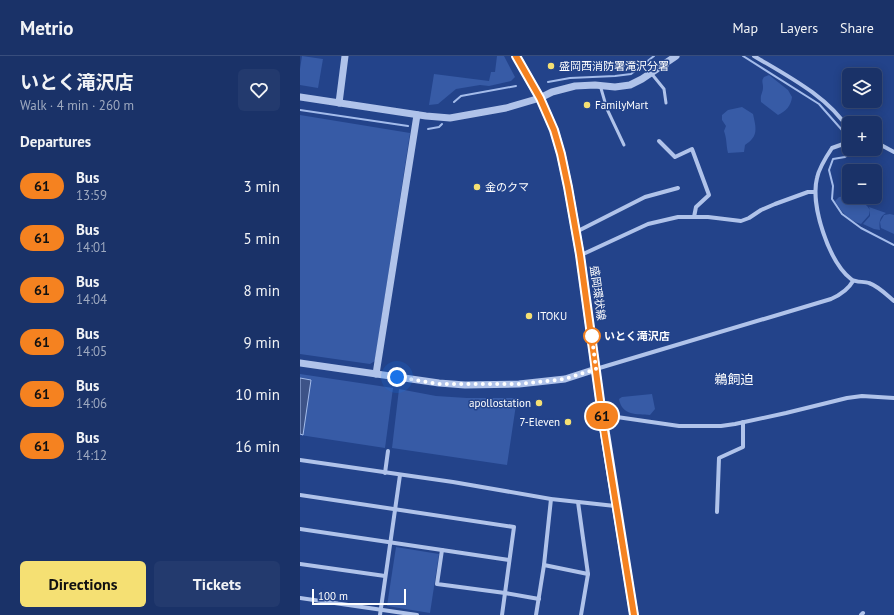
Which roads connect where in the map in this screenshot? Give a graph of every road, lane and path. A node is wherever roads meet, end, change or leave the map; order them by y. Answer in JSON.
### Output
{"nodes":[{"id":1,"x":345,"y":56,"type":"edge"},
{"id":2,"x":516,"y":56,"type":"edge"},
{"id":3,"x":676,"y":56,"type":"edge"},
{"id":4,"x":754,"y":56,"type":"edge"},
{"id":5,"x":651,"y":73,"type":"junction"},
{"id":6,"x":600,"y":85,"type":"junction"},
{"id":7,"x":300,"y":96,"type":"edge"},
{"id":8,"x":540,"y":98,"type":"junction"},
{"id":9,"x":339,"y":103,"type":"junction"},
{"id":10,"x":666,"y":103,"type":"dead end"},
{"id":11,"x":418,"y":115,"type":"junction"},
{"id":12,"x":842,"y":120,"type":"edge"},
{"id":13,"x":659,"y":141,"type":"dead end"},
{"id":14,"x":842,"y":144,"type":"edge"},
{"id":15,"x":624,"y":145,"type":"dead end"},
{"id":16,"x":882,"y":146,"type":"edge"},
{"id":17,"x":894,"y":152,"type":"edge"},
{"id":18,"x":678,"y":188,"type":"dead end"},
{"id":19,"x":815,"y":192,"type":"junction"},
{"id":20,"x":694,"y":217,"type":"junction"},
{"id":21,"x":576,"y":232,"type":"junction"},
{"id":22,"x":580,"y":255,"type":"junction"},
{"id":23,"x":853,"y":281,"type":"junction"},
{"id":24,"x":894,"y":301,"type":"edge"},
{"id":25,"x":300,"y":363,"type":"edge"},
{"id":26,"x":596,"y":369,"type":"junction"},
{"id":27,"x":376,"y":374,"type":"junction"},
{"id":28,"x":894,"y":398,"type":"edge"},
{"id":29,"x":602,"y":415,"type":"junction"},
{"id":30,"x":743,"y":422,"type":"junction"},
{"id":31,"x":388,"y":451,"type":"dead end"},
{"id":32,"x":300,"y":460,"type":"edge"},
{"id":33,"x":385,"y":473,"type":"junction"},
{"id":34,"x":400,"y":475,"type":"junction"},
{"id":35,"x":300,"y":495,"type":"edge"},
{"id":36,"x":551,"y":499,"type":"junction"},
{"id":37,"x":578,"y":502,"type":"junction"},
{"id":38,"x":616,"y":506,"type":"junction"},
{"id":39,"x":395,"y":510,"type":"junction"},
{"id":40,"x":717,"y":512,"type":"dead end"},
{"id":41,"x":300,"y":529,"type":"edge"},
{"id":42,"x":390,"y":542,"type":"junction"},
{"id":43,"x":442,"y":550,"type":"junction"},
{"id":44,"x":510,"y":560,"type":"junction"},
{"id":45,"x":300,"y":564,"type":"edge"},
{"id":46,"x":544,"y":565,"type":"junction"},
{"id":47,"x":588,"y":574,"type":"junction"},
{"id":48,"x":385,"y":576,"type":"junction"},
{"id":49,"x":505,"y":593,"type":"junction"},
{"id":50,"x":300,"y":598,"type":"edge"},
{"id":51,"x":539,"y":599,"type":"junction"},
{"id":52,"x":381,"y":612,"type":"edge"},
{"id":53,"x":417,"y":615,"type":"edge"},
{"id":54,"x":502,"y":615,"type":"edge"},
{"id":55,"x":536,"y":615,"type":"edge"},
{"id":56,"x":581,"y":615,"type":"edge"},
{"id":57,"x":634,"y":615,"type":"edge"}],
"edges":[{"from":1,"to":9,"type":"street"},
{"from":2,"to":8,"type":"main road","name":"盛岡環状線"},
{"from":3,"to":5,"type":"street"},
{"from":4,"to":12,"type":"street"},
{"from":5,"to":6,"type":"street"},
{"from":5,"to":10,"type":"lane"},
{"from":6,"to":8,"type":"street"},
{"from":6,"to":15,"type":"lane"},
{"from":7,"to":9,"type":"street"},
{"from":8,"to":11,"type":"street"},
{"from":8,"to":21,"type":"main road","name":"盛岡環状線"},
{"from":9,"to":11,"type":"street"},
{"from":11,"to":27,"type":"street"},
{"from":13,"to":20,"type":"street"},
{"from":14,"to":19,"type":"street"},
{"from":16,"to":17,"type":"street"},
{"from":18,"to":21,"type":"street"},
{"from":19,"to":20,"type":"street"},
{"from":19,"to":23,"type":"street"},
{"from":20,"to":22,"type":"street"},
{"from":21,"to":22,"type":"main road","name":"盛岡環状線"},
{"from":22,"to":26,"type":"main road","name":"盛岡環状線"},
{"from":23,"to":24,"type":"street"},
{"from":23,"to":26,"type":"street"},
{"from":25,"to":27,"type":"street"},
{"from":26,"to":27,"type":"street"},
{"from":26,"to":29,"type":"main road","name":"盛岡環状線"},
{"from":28,"to":30,"type":"street"},
{"from":29,"to":30,"type":"street"},
{"from":29,"to":38,"type":"main road","name":"盛岡環状線"},
{"from":30,"to":40,"type":"street"},
{"from":31,"to":33,"type":"street"},
{"from":32,"to":33,"type":"street"},
{"from":33,"to":34,"type":"street"},
{"from":34,"to":36,"type":"street"},
{"from":34,"to":39,"type":"street"},
{"from":35,"to":39,"type":"street"},
{"from":36,"to":37,"type":"street"},
{"from":36,"to":46,"type":"street"},
{"from":37,"to":38,"type":"street"},
{"from":37,"to":47,"type":"street"},
{"from":38,"to":57,"type":"main road","name":"盛岡環状線"},
{"from":39,"to":42,"type":"street"},
{"from":39,"to":44,"type":"street"},
{"from":41,"to":42,"type":"street"},
{"from":42,"to":43,"type":"street"},
{"from":42,"to":48,"type":"street"},
{"from":43,"to":44,"type":"street"},
{"from":43,"to":49,"type":"street"},
{"from":44,"to":49,"type":"street"},
{"from":45,"to":48,"type":"street"},
{"from":46,"to":47,"type":"street"},
{"from":46,"to":51,"type":"street"},
{"from":47,"to":56,"type":"street"},
{"from":48,"to":52,"type":"street"},
{"from":49,"to":51,"type":"street"},
{"from":49,"to":54,"type":"street"},
{"from":50,"to":52,"type":"street"},
{"from":51,"to":55,"type":"street"},
{"from":52,"to":53,"type":"street"}]}
